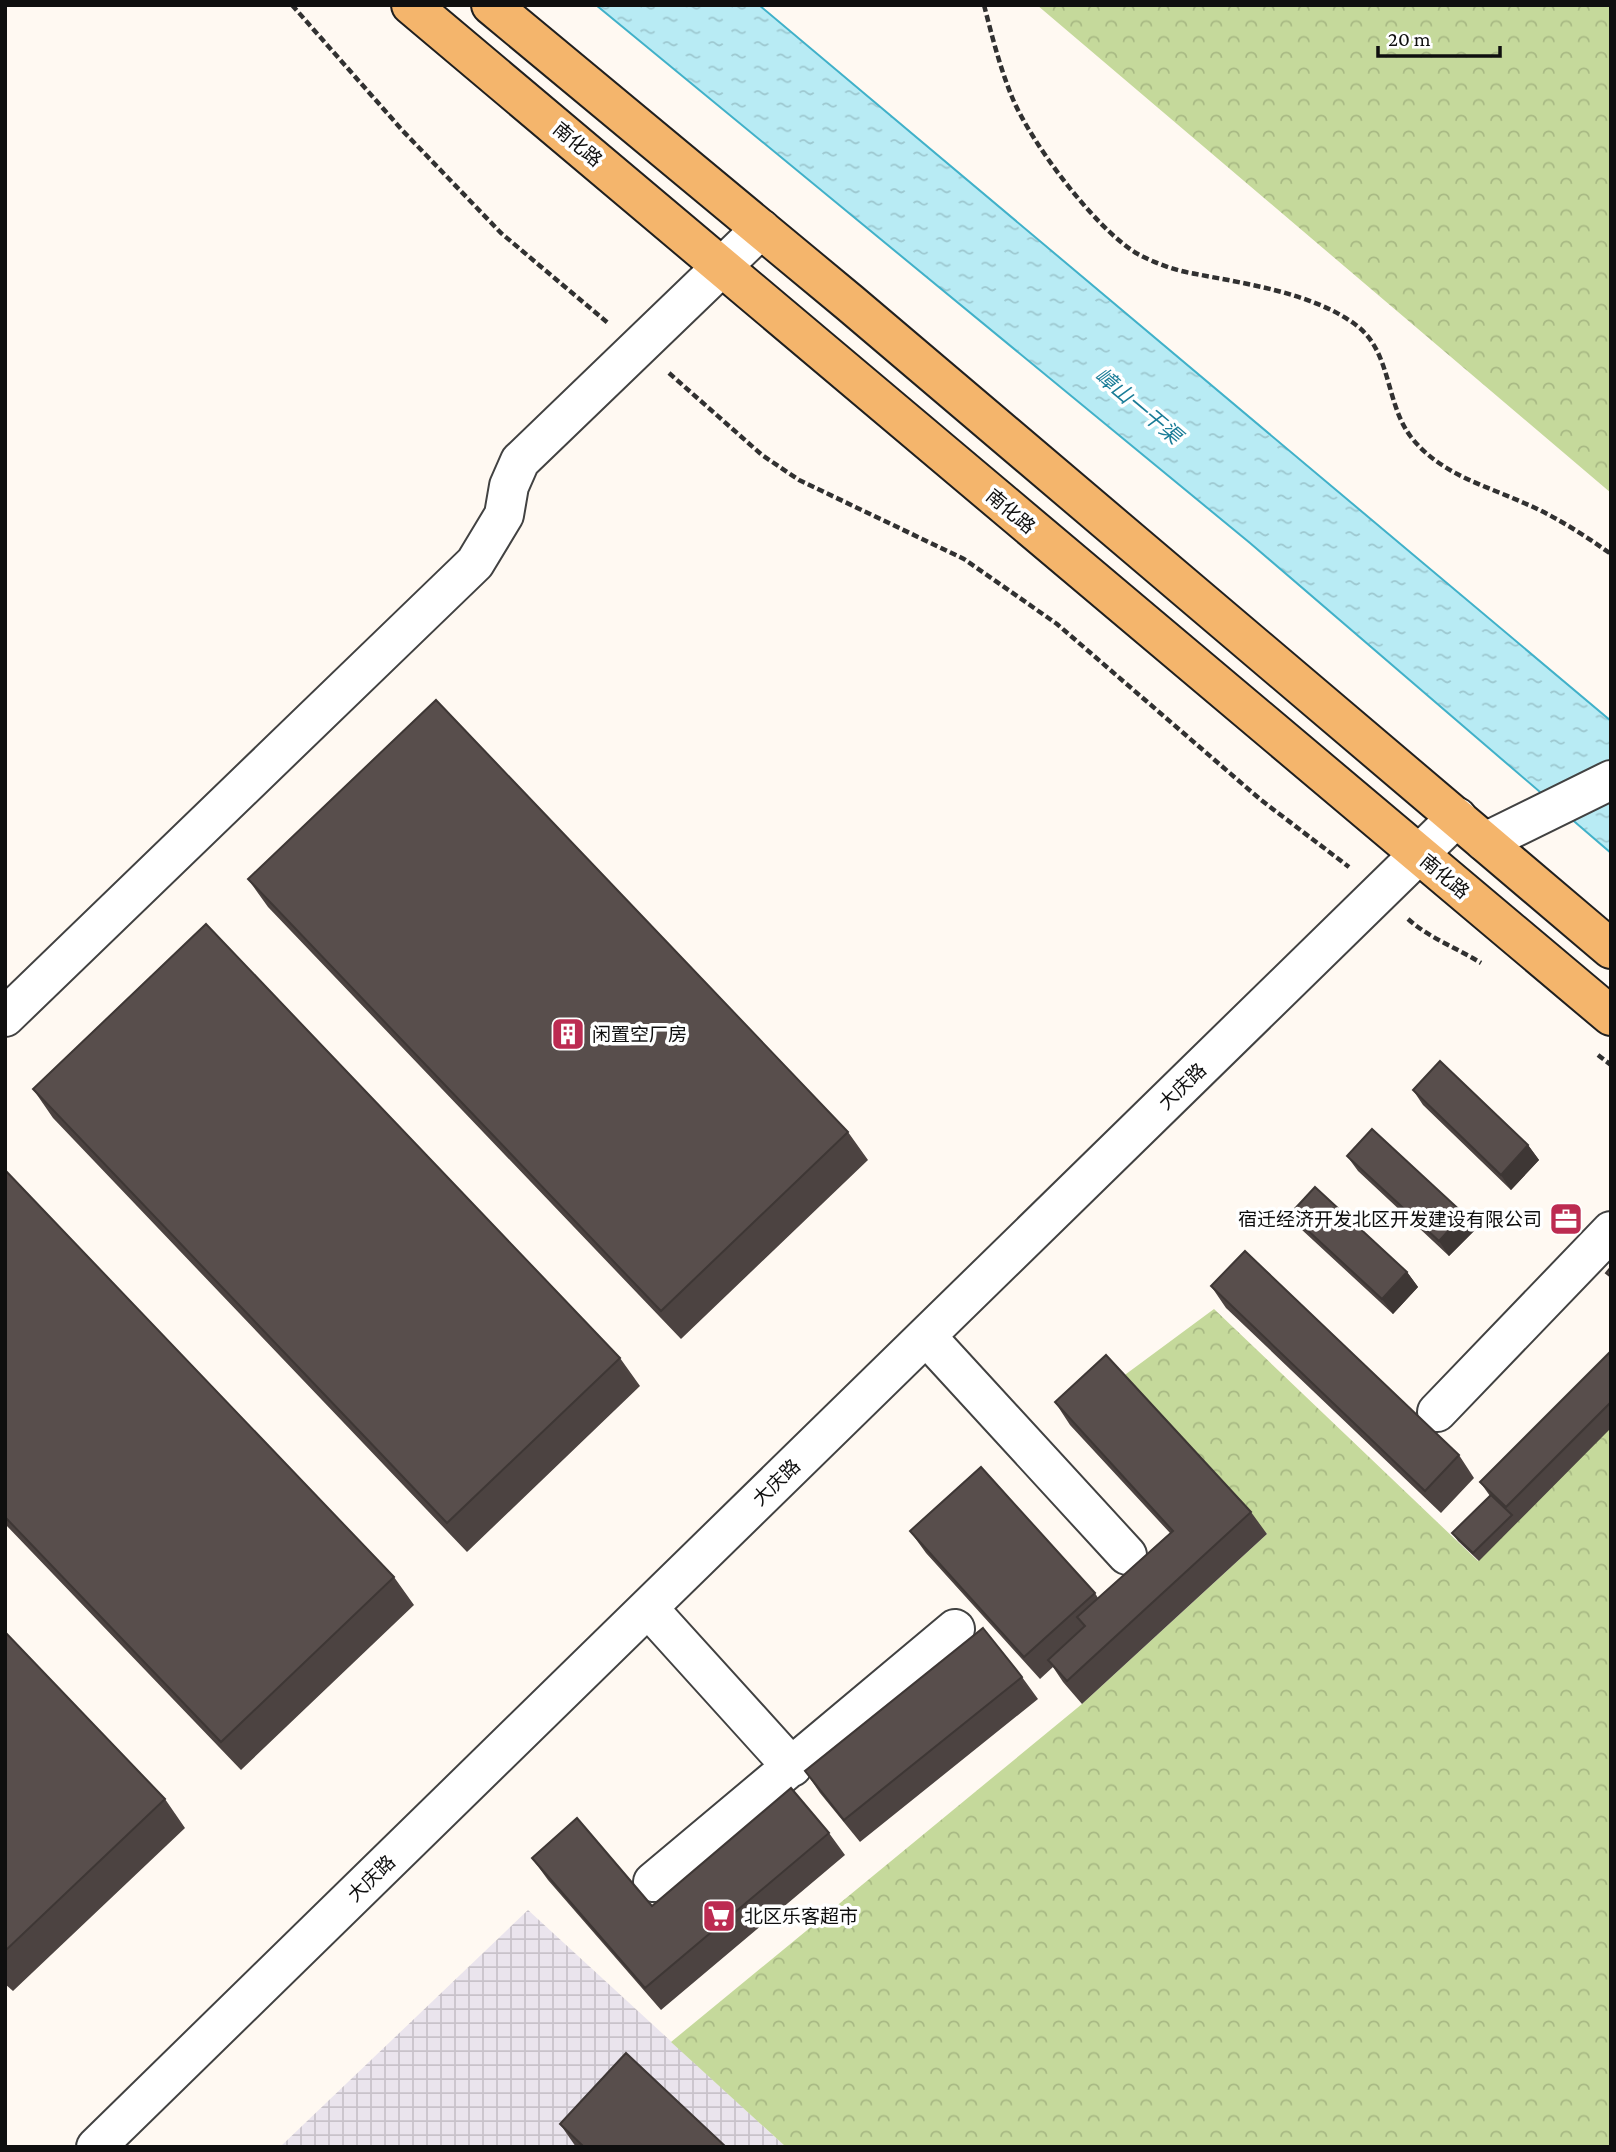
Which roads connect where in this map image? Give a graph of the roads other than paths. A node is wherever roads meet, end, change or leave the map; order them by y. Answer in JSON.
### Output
{"nodes":[{"id":1,"x":411,"y":5,"type":"edge"},
{"id":2,"x":491,"y":5,"type":"edge"},
{"id":3,"x":761,"y":229,"type":"junction"},
{"id":4,"x":721,"y":265,"type":"junction"},
{"id":5,"x":1611,"y":780,"type":"edge"},
{"id":6,"x":1457,"y":817,"type":"junction"},
{"id":7,"x":1495,"y":838,"type":"junction"},
{"id":8,"x":1419,"y":855,"type":"junction"},
{"id":9,"x":1611,"y":948,"type":"edge"},
{"id":10,"x":1611,"y":1016,"type":"edge"},
{"id":11,"x":5,"y":1017,"type":"edge"},
{"id":12,"x":1611,"y":1231,"type":"edge"},
{"id":13,"x":926,"y":1336,"type":"junction"},
{"id":14,"x":1437,"y":1412,"type":"dead end"},
{"id":15,"x":1127,"y":1555,"type":"dead end"},
{"id":16,"x":648,"y":1608,"type":"junction"},
{"id":17,"x":955,"y":1629,"type":"dead end"},
{"id":18,"x":792,"y":1767,"type":"junction"},
{"id":19,"x":653,"y":1882,"type":"dead end"},
{"id":20,"x":96,"y":2147,"type":"edge"}],
"edges":[{"from":1,"to":4,"type":"main road","name":"南化路"},
{"from":2,"to":3,"type":"main road"},
{"from":3,"to":4,"type":"street"},
{"from":3,"to":6,"type":"main road"},
{"from":4,"to":8,"type":"main road","name":"南化路"},
{"from":4,"to":11,"type":"street"},
{"from":5,"to":7,"type":"street"},
{"from":6,"to":7,"type":"main road"},
{"from":6,"to":8,"type":"street","name":"大庆路"},
{"from":7,"to":9,"type":"main road"},
{"from":8,"to":10,"type":"main road","name":"南化路"},
{"from":8,"to":13,"type":"street","name":"大庆路"},
{"from":12,"to":14,"type":"street"},
{"from":13,"to":15,"type":"street"},
{"from":13,"to":16,"type":"street","name":"大庆路"},
{"from":16,"to":18,"type":"street"},
{"from":16,"to":20,"type":"street","name":"大庆路"},
{"from":17,"to":18,"type":"street"},
{"from":18,"to":19,"type":"street"}]}
